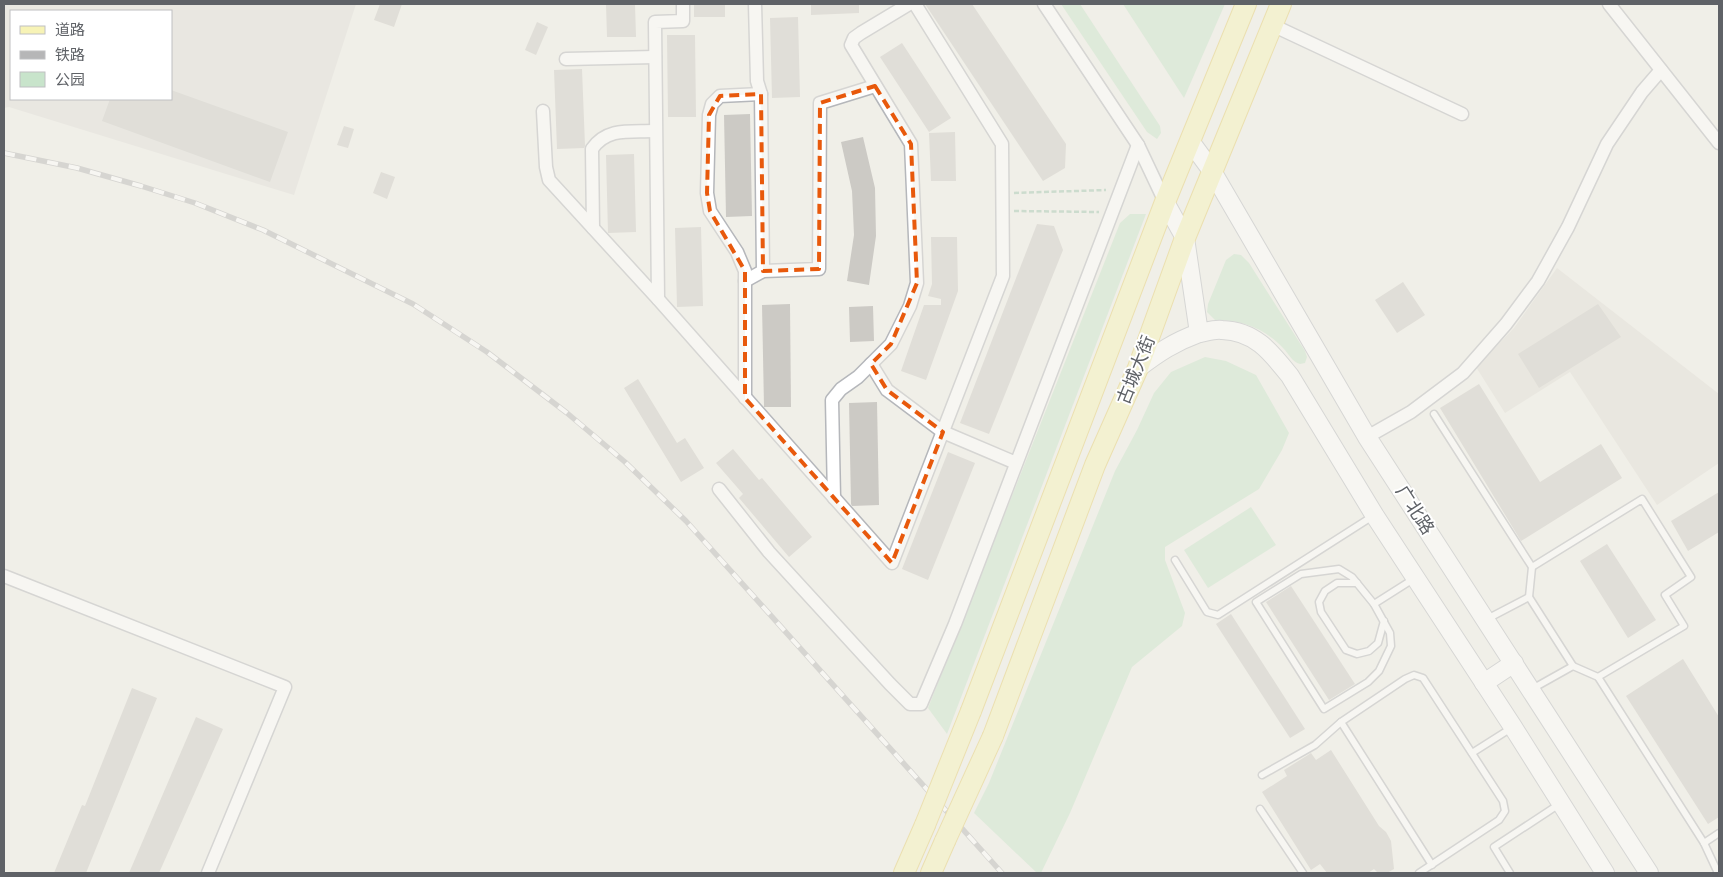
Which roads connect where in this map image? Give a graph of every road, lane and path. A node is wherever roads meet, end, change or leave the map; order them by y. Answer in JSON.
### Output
{"nodes":[{"id":1,"x":684,"y":4,"type":"edge"},
{"id":2,"x":755,"y":4,"type":"edge"},
{"id":3,"x":909,"y":4,"type":"edge"},
{"id":4,"x":915,"y":4,"type":"edge"},
{"id":5,"x":1044,"y":4,"type":"edge"},
{"id":6,"x":1246,"y":4,"type":"edge"},
{"id":7,"x":1281,"y":4,"type":"edge"},
{"id":8,"x":1609,"y":4,"type":"edge"},
{"id":9,"x":1272,"y":26,"type":"junction"},
{"id":10,"x":655,"y":57,"type":"junction"},
{"id":11,"x":566,"y":59,"type":"dead end"},
{"id":12,"x":1661,"y":70,"type":"junction"},
{"id":13,"x":875,"y":86,"type":"junction"},
{"id":14,"x":760,"y":94,"type":"junction"},
{"id":15,"x":543,"y":111,"type":"dead end"},
{"id":16,"x":1462,"y":114,"type":"dead end"},
{"id":17,"x":655,"y":131,"type":"junction"},
{"id":18,"x":1190,"y":141,"type":"junction"},
{"id":19,"x":1719,"y":143,"type":"edge"},
{"id":20,"x":1138,"y":145,"type":"junction"},
{"id":21,"x":1212,"y":171,"type":"junction"},
{"id":22,"x":1121,"y":190,"type":"junction"},
{"id":23,"x":1003,"y":193,"type":"junction"},
{"id":24,"x":1165,"y":202,"type":"junction"},
{"id":25,"x":1003,"y":211,"type":"junction"},
{"id":26,"x":1112,"y":212,"type":"junction"},
{"id":27,"x":593,"y":228,"type":"junction"},
{"id":28,"x":1184,"y":238,"type":"junction"},
{"id":29,"x":763,"y":271,"type":"junction"},
{"id":30,"x":745,"y":281,"type":"junction"},
{"id":31,"x":658,"y":299,"type":"junction"},
{"id":32,"x":1198,"y":333,"type":"junction"},
{"id":33,"x":871,"y":364,"type":"junction"},
{"id":34,"x":1138,"y":368,"type":"junction"},
{"id":35,"x":745,"y":398,"type":"junction"},
{"id":36,"x":1434,"y":414,"type":"dead end"},
{"id":37,"x":943,"y":432,"type":"junction"},
{"id":38,"x":1368,"y":437,"type":"junction"},
{"id":39,"x":1016,"y":463,"type":"junction"},
{"id":40,"x":719,"y":489,"type":"dead end"},
{"id":41,"x":834,"y":498,"type":"junction"},
{"id":42,"x":1375,"y":516,"type":"junction"},
{"id":43,"x":1175,"y":560,"type":"dead end"},
{"id":44,"x":1532,"y":567,"type":"junction"},
{"id":45,"x":4,"y":576,"type":"edge"},
{"id":46,"x":1415,"y":578,"type":"junction"},
{"id":47,"x":1357,"y":583,"type":"junction"},
{"id":48,"x":1528,"y":597,"type":"junction"},
{"id":49,"x":1374,"y":604,"type":"junction"},
{"id":50,"x":1486,"y":620,"type":"junction"},
{"id":51,"x":1384,"y":622,"type":"junction"},
{"id":52,"x":1514,"y":663,"type":"junction"},
{"id":53,"x":1573,"y":666,"type":"junction"},
{"id":54,"x":1598,"y":677,"type":"junction"},
{"id":55,"x":1484,"y":683,"type":"junction"},
{"id":56,"x":1531,"y":690,"type":"junction"},
{"id":57,"x":1341,"y":722,"type":"junction"},
{"id":58,"x":1513,"y":727,"type":"junction"},
{"id":59,"x":1472,"y":753,"type":"junction"},
{"id":60,"x":1262,"y":775,"type":"dead end"},
{"id":61,"x":1561,"y":803,"type":"junction"},
{"id":62,"x":1260,"y":809,"type":"dead end"},
{"id":63,"x":1719,"y":833,"type":"edge"},
{"id":64,"x":1704,"y":843,"type":"junction"},
{"id":65,"x":1432,"y":865,"type":"junction"},
{"id":66,"x":208,"y":873,"type":"edge"},
{"id":67,"x":904,"y":873,"type":"edge"},
{"id":68,"x":931,"y":873,"type":"edge"},
{"id":69,"x":1303,"y":873,"type":"edge"},
{"id":70,"x":1419,"y":873,"type":"edge"},
{"id":71,"x":1510,"y":873,"type":"edge"},
{"id":72,"x":1605,"y":873,"type":"edge"},
{"id":73,"x":1649,"y":873,"type":"edge"},
{"id":74,"x":1718,"y":873,"type":"edge"}],
"edges":[{"from":1,"to":10,"type":"street"},
{"from":2,"to":14,"type":"street"},
{"from":3,"to":13,"type":"street"},
{"from":4,"to":23,"type":"street"},
{"from":5,"to":20,"type":"street"},
{"from":6,"to":18,"type":"main road","name":"古城大街"},
{"from":7,"to":9,"type":"main road","name":"古城大街"},
{"from":8,"to":12,"type":"street"},
{"from":9,"to":16,"type":"street"},
{"from":9,"to":21,"type":"main road","name":"古城大街"},
{"from":10,"to":11,"type":"street"},
{"from":10,"to":17,"type":"street"},
{"from":12,"to":19,"type":"street"},
{"from":12,"to":38,"type":"street"},
{"from":13,"to":29,"type":"street"},
{"from":13,"to":33,"type":"street"},
{"from":14,"to":29,"type":"street"},
{"from":14,"to":30,"type":"street"},
{"from":15,"to":27,"type":"street"},
{"from":17,"to":27,"type":"street"},
{"from":17,"to":31,"type":"street"},
{"from":18,"to":21,"type":"main road","name":"广北路"},
{"from":18,"to":24,"type":"main road","name":"古城大街"},
{"from":20,"to":22,"type":"street"},
{"from":20,"to":24,"type":"street"},
{"from":21,"to":28,"type":"main road","name":"古城大街"},
{"from":21,"to":38,"type":"main road","name":"广北路"},
{"from":22,"to":23,"type":"path"},
{"from":22,"to":26,"type":"street"},
{"from":23,"to":25,"type":"street"},
{"from":24,"to":28,"type":"main road"},
{"from":24,"to":67,"type":"main road","name":"古城大街","bridge":true},
{"from":25,"to":26,"type":"path"},
{"from":25,"to":37,"type":"street"},
{"from":26,"to":39,"type":"street"},
{"from":27,"to":31,"type":"street"},
{"from":28,"to":32,"type":"main road"},
{"from":28,"to":34,"type":"main road","name":"古城大街"},
{"from":29,"to":30,"type":"street"},
{"from":30,"to":35,"type":"street"},
{"from":31,"to":35,"type":"street"},
{"from":32,"to":34,"type":"main road","name":"广北路"},
{"from":32,"to":42,"type":"main road","name":"广北路"},
{"from":33,"to":37,"type":"street"},
{"from":33,"to":41,"type":"street"},
{"from":34,"to":68,"type":"main road","name":"古城大街","bridge":true},
{"from":35,"to":41,"type":"street"},
{"from":36,"to":44,"type":"lane"},
{"from":37,"to":39,"type":"street"},
{"from":37,"to":41,"type":"street"},
{"from":38,"to":50,"type":"main road","name":"广北路"},
{"from":39,"to":40,"type":"street"},
{"from":42,"to":43,"type":"lane"},
{"from":42,"to":46,"type":"main road","name":"广北路"},
{"from":44,"to":48,"type":"lane"},
{"from":44,"to":54,"type":"lane"},
{"from":45,"to":66,"type":"street"},
{"from":46,"to":49,"type":"lane"},
{"from":46,"to":55,"type":"main road","name":"广北路"},
{"from":47,"to":49,"type":"lane"},
{"from":47,"to":51,"type":"lane"},
{"from":47,"to":51,"type":"lane"},
{"from":48,"to":50,"type":"lane"},
{"from":48,"to":53,"type":"lane"},
{"from":49,"to":51,"type":"lane"},
{"from":50,"to":52,"type":"main road","name":"广北路"},
{"from":52,"to":55,"type":"main road"},
{"from":52,"to":56,"type":"main road","name":"广北路"},
{"from":53,"to":54,"type":"lane"},
{"from":53,"to":56,"type":"lane"},
{"from":54,"to":64,"type":"lane"},
{"from":55,"to":58,"type":"main road","name":"广北路"},
{"from":56,"to":73,"type":"main road","name":"广北路"},
{"from":57,"to":59,"type":"lane"},
{"from":57,"to":60,"type":"lane"},
{"from":57,"to":65,"type":"lane"},
{"from":58,"to":59,"type":"lane"},
{"from":58,"to":61,"type":"main road","name":"广北路"},
{"from":59,"to":65,"type":"lane"},
{"from":61,"to":71,"type":"lane"},
{"from":61,"to":72,"type":"main road","name":"广北路"},
{"from":62,"to":69,"type":"lane"},
{"from":63,"to":64,"type":"lane"},
{"from":64,"to":74,"type":"lane"},
{"from":65,"to":70,"type":"lane"}]}
